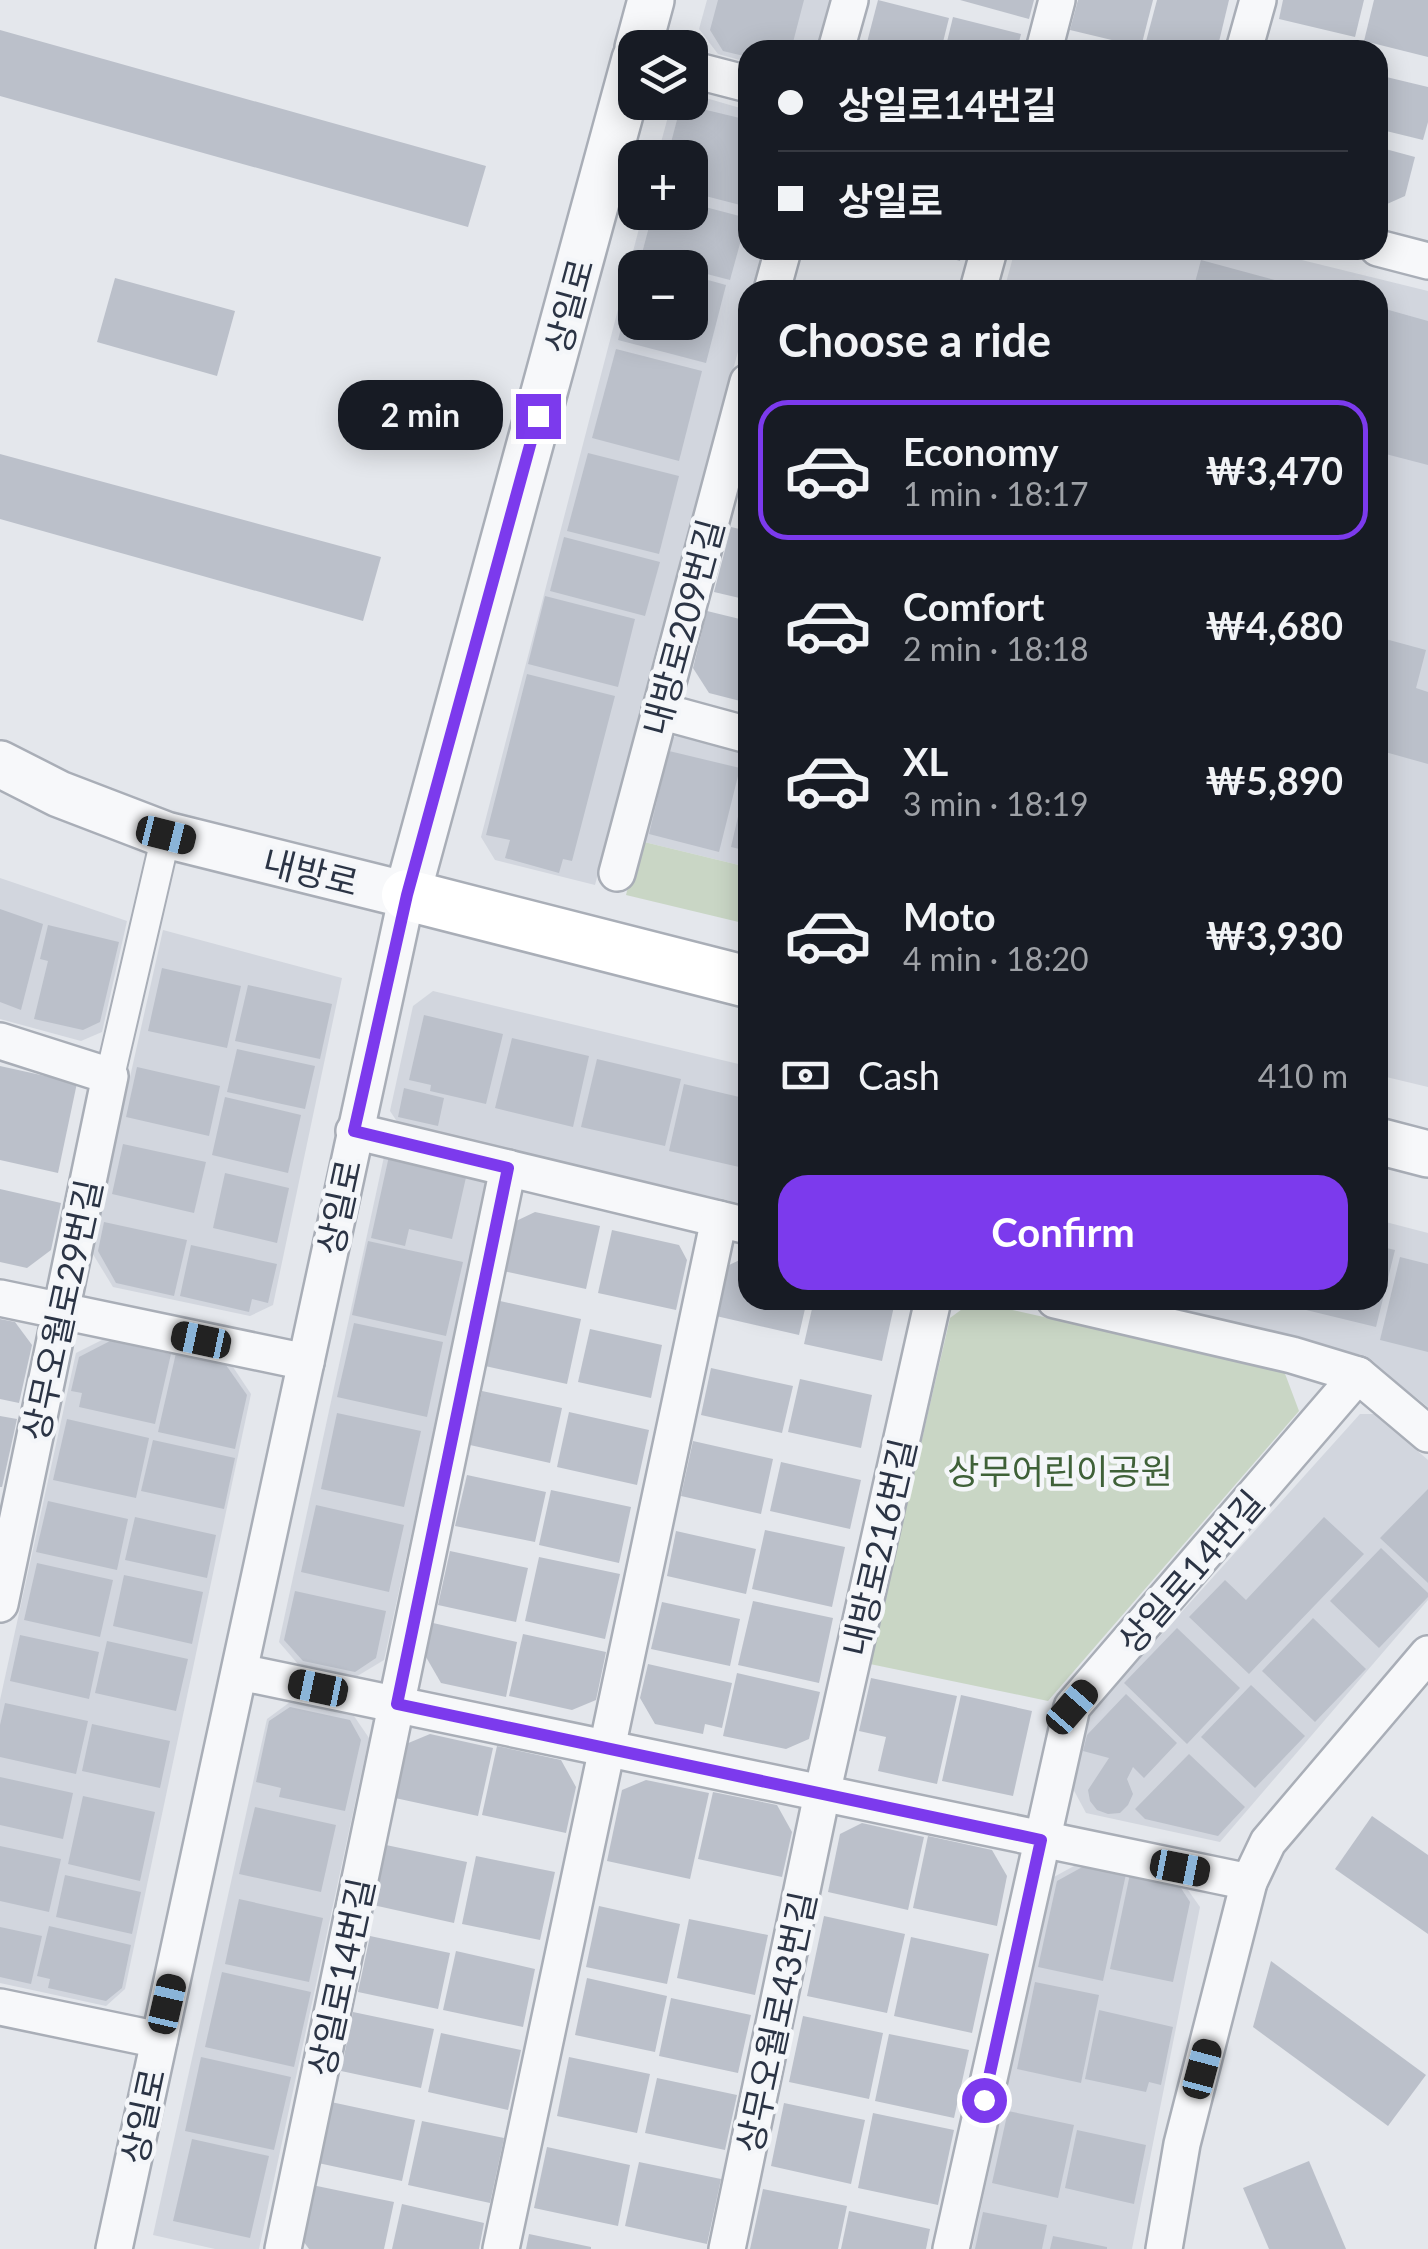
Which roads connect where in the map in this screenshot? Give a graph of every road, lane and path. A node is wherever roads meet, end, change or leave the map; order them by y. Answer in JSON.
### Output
{"nodes":[{"id":1,"x":651,"y":0,"type":"edge"},
{"id":2,"x":850,"y":0,"type":"edge"},
{"id":3,"x":1057,"y":0,"type":"edge"},
{"id":4,"x":1258,"y":0,"type":"edge"},
{"id":5,"x":643,"y":30,"type":"edge"},
{"id":6,"x":839,"y":40,"type":"edge"},
{"id":7,"x":1047,"y":40,"type":"edge"},
{"id":8,"x":1247,"y":40,"type":"edge"},
{"id":9,"x":708,"y":74,"type":"edge"},
{"id":10,"x":738,"y":81,"type":"edge"},
{"id":11,"x":618,"y":120,"type":"edge"},
{"id":12,"x":1388,"y":248,"type":"edge"},
{"id":13,"x":1425,"y":249,"type":"edge"},
{"id":14,"x":738,"y":419,"type":"edge"},
{"id":15,"x":660,"y":711,"type":"junction"},
{"id":16,"x":738,"y":732,"type":"edge"},
{"id":17,"x":0,"y":764,"type":"edge"},
{"id":18,"x":166,"y":835,"type":"junction"},
{"id":19,"x":617,"y":873,"type":"dead end"},
{"id":20,"x":407,"y":895,"type":"junction"},
{"id":21,"x":738,"y":979,"type":"edge"},
{"id":22,"x":0,"y":1041,"type":"edge"},
{"id":23,"x":110,"y":1076,"type":"junction"},
{"id":24,"x":354,"y":1131,"type":"junction"},
{"id":25,"x":1388,"y":1144,"type":"edge"},
{"id":26,"x":1428,"y":1154,"type":"edge"},
{"id":27,"x":508,"y":1168,"type":"junction"},
{"id":28,"x":733,"y":1222,"type":"edge"},
{"id":29,"x":0,"y":1298,"type":"edge"},
{"id":30,"x":61,"y":1310,"type":"junction"},
{"id":31,"x":931,"y":1310,"type":"edge"},
{"id":32,"x":1099,"y":1310,"type":"edge"},
{"id":33,"x":306,"y":1362,"type":"junction"},
{"id":34,"x":1358,"y":1375,"type":"junction"},
{"id":35,"x":1428,"y":1434,"type":"edge"},
{"id":36,"x":7,"y":1537,"type":"edge"},
{"id":37,"x":0,"y":1604,"type":"edge"},
{"id":38,"x":1428,"y":1654,"type":"edge"},
{"id":39,"x":240,"y":1672,"type":"junction"},
{"id":40,"x":397,"y":1704,"type":"junction"},
{"id":41,"x":609,"y":1749,"type":"junction"},
{"id":42,"x":822,"y":1794,"type":"junction"},
{"id":43,"x":1041,"y":1840,"type":"junction"},
{"id":44,"x":1250,"y":1882,"type":"junction"},
{"id":45,"x":0,"y":2007,"type":"edge"},
{"id":46,"x":158,"y":2040,"type":"junction"},
{"id":47,"x":120,"y":2248,"type":"edge"},
{"id":48,"x":284,"y":2249,"type":"edge"},
{"id":49,"x":501,"y":2249,"type":"edge"},
{"id":50,"x":727,"y":2249,"type":"edge"},
{"id":51,"x":951,"y":2249,"type":"edge"},
{"id":52,"x":1164,"y":2249,"type":"edge"}],
"edges":[{"from":1,"to":5,"type":"street"},
{"from":2,"to":6,"type":"street"},
{"from":3,"to":7,"type":"street"},
{"from":4,"to":8,"type":"street"},
{"from":9,"to":10,"type":"street"},
{"from":11,"to":20,"type":"street","name":"상일로"},
{"from":12,"to":13,"type":"street"},
{"from":14,"to":15,"type":"street","name":"내방로209번길"},
{"from":15,"to":16,"type":"street"},
{"from":15,"to":19,"type":"street","name":"내방로209번길"},
{"from":17,"to":18,"type":"street","name":"내방로"},
{"from":18,"to":20,"type":"street","name":"내방로"},
{"from":18,"to":23,"type":"street"},
{"from":20,"to":21,"type":"main road","name":"내방로"},
{"from":20,"to":24,"type":"street","name":"상일로"},
{"from":22,"to":23,"type":"street"},
{"from":23,"to":30,"type":"street","name":"상무오월로29번길"},
{"from":24,"to":27,"type":"street"},
{"from":24,"to":33,"type":"street","name":"상일로"},
{"from":25,"to":26,"type":"street"},
{"from":27,"to":28,"type":"street"},
{"from":27,"to":40,"type":"street","name":"상일로14번길"},
{"from":28,"to":41,"type":"street"},
{"from":29,"to":30,"type":"street"},
{"from":30,"to":33,"type":"street"},
{"from":30,"to":36,"type":"street","name":"상무오월로29번길"},
{"from":31,"to":42,"type":"street","name":"내방로216번길"},
{"from":32,"to":34,"type":"street"},
{"from":33,"to":39,"type":"street","name":"상일로"},
{"from":34,"to":35,"type":"street"},
{"from":34,"to":43,"type":"street","name":"상일로14번길"},
{"from":36,"to":37,"type":"street","name":"상무오월로29번길"},
{"from":38,"to":44,"type":"street"},
{"from":39,"to":40,"type":"street"},
{"from":39,"to":46,"type":"street","name":"상일로"},
{"from":40,"to":41,"type":"street"},
{"from":40,"to":48,"type":"street","name":"상일로14번길"},
{"from":41,"to":42,"type":"street"},
{"from":41,"to":49,"type":"street"},
{"from":42,"to":43,"type":"street"},
{"from":42,"to":50,"type":"street","name":"상무오월로43번길"},
{"from":43,"to":44,"type":"street"},
{"from":43,"to":51,"type":"street","name":"상일로14번길"},
{"from":44,"to":52,"type":"street"},
{"from":45,"to":46,"type":"street"},
{"from":46,"to":47,"type":"street","name":"상일로"}]}
